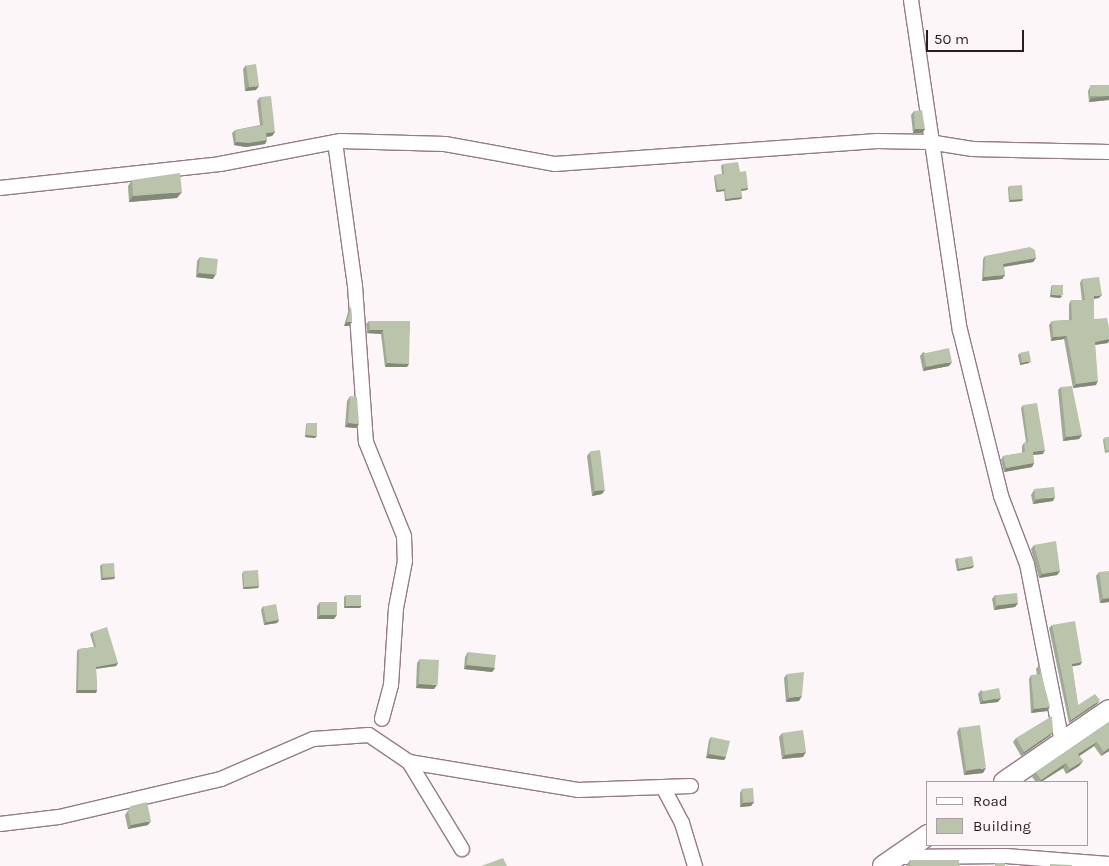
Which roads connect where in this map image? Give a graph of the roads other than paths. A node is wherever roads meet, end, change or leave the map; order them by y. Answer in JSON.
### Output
{"nodes":[{"id":1,"x":911,"y":0,"type":"edge"},
{"id":2,"x":335,"y":142,"type":"junction"},
{"id":3,"x":929,"y":142,"type":"junction"},
{"id":4,"x":1109,"y":152,"type":"edge"},
{"id":5,"x":0,"y":188,"type":"edge"},
{"id":6,"x":1109,"y":710,"type":"edge"},
{"id":7,"x":382,"y":719,"type":"dead end"},
{"id":8,"x":1062,"y":742,"type":"junction"},
{"id":9,"x":409,"y":762,"type":"junction"},
{"id":10,"x":1005,"y":781,"type":"edge"},
{"id":11,"x":691,"y":786,"type":"dead end"},
{"id":12,"x":662,"y":787,"type":"junction"},
{"id":13,"x":0,"y":824,"type":"edge"},
{"id":14,"x":926,"y":836,"type":"edge"},
{"id":15,"x":462,"y":850,"type":"dead end"},
{"id":16,"x":889,"y":862,"type":"edge"},
{"id":17,"x":1109,"y":864,"type":"edge"},
{"id":18,"x":695,"y":866,"type":"edge"}],
"edges":[{"from":1,"to":3,"type":"street"},
{"from":2,"to":3,"type":"street"},
{"from":2,"to":5,"type":"street"},
{"from":2,"to":7,"type":"street"},
{"from":3,"to":4,"type":"street"},
{"from":3,"to":8,"type":"street"},
{"from":6,"to":8,"type":"main road"},
{"from":8,"to":10,"type":"main road"},
{"from":9,"to":12,"type":"street"},
{"from":9,"to":13,"type":"street"},
{"from":9,"to":15,"type":"street"},
{"from":11,"to":12,"type":"street"},
{"from":12,"to":18,"type":"street"},
{"from":14,"to":16,"type":"main road"},
{"from":16,"to":17,"type":"street"}]}
